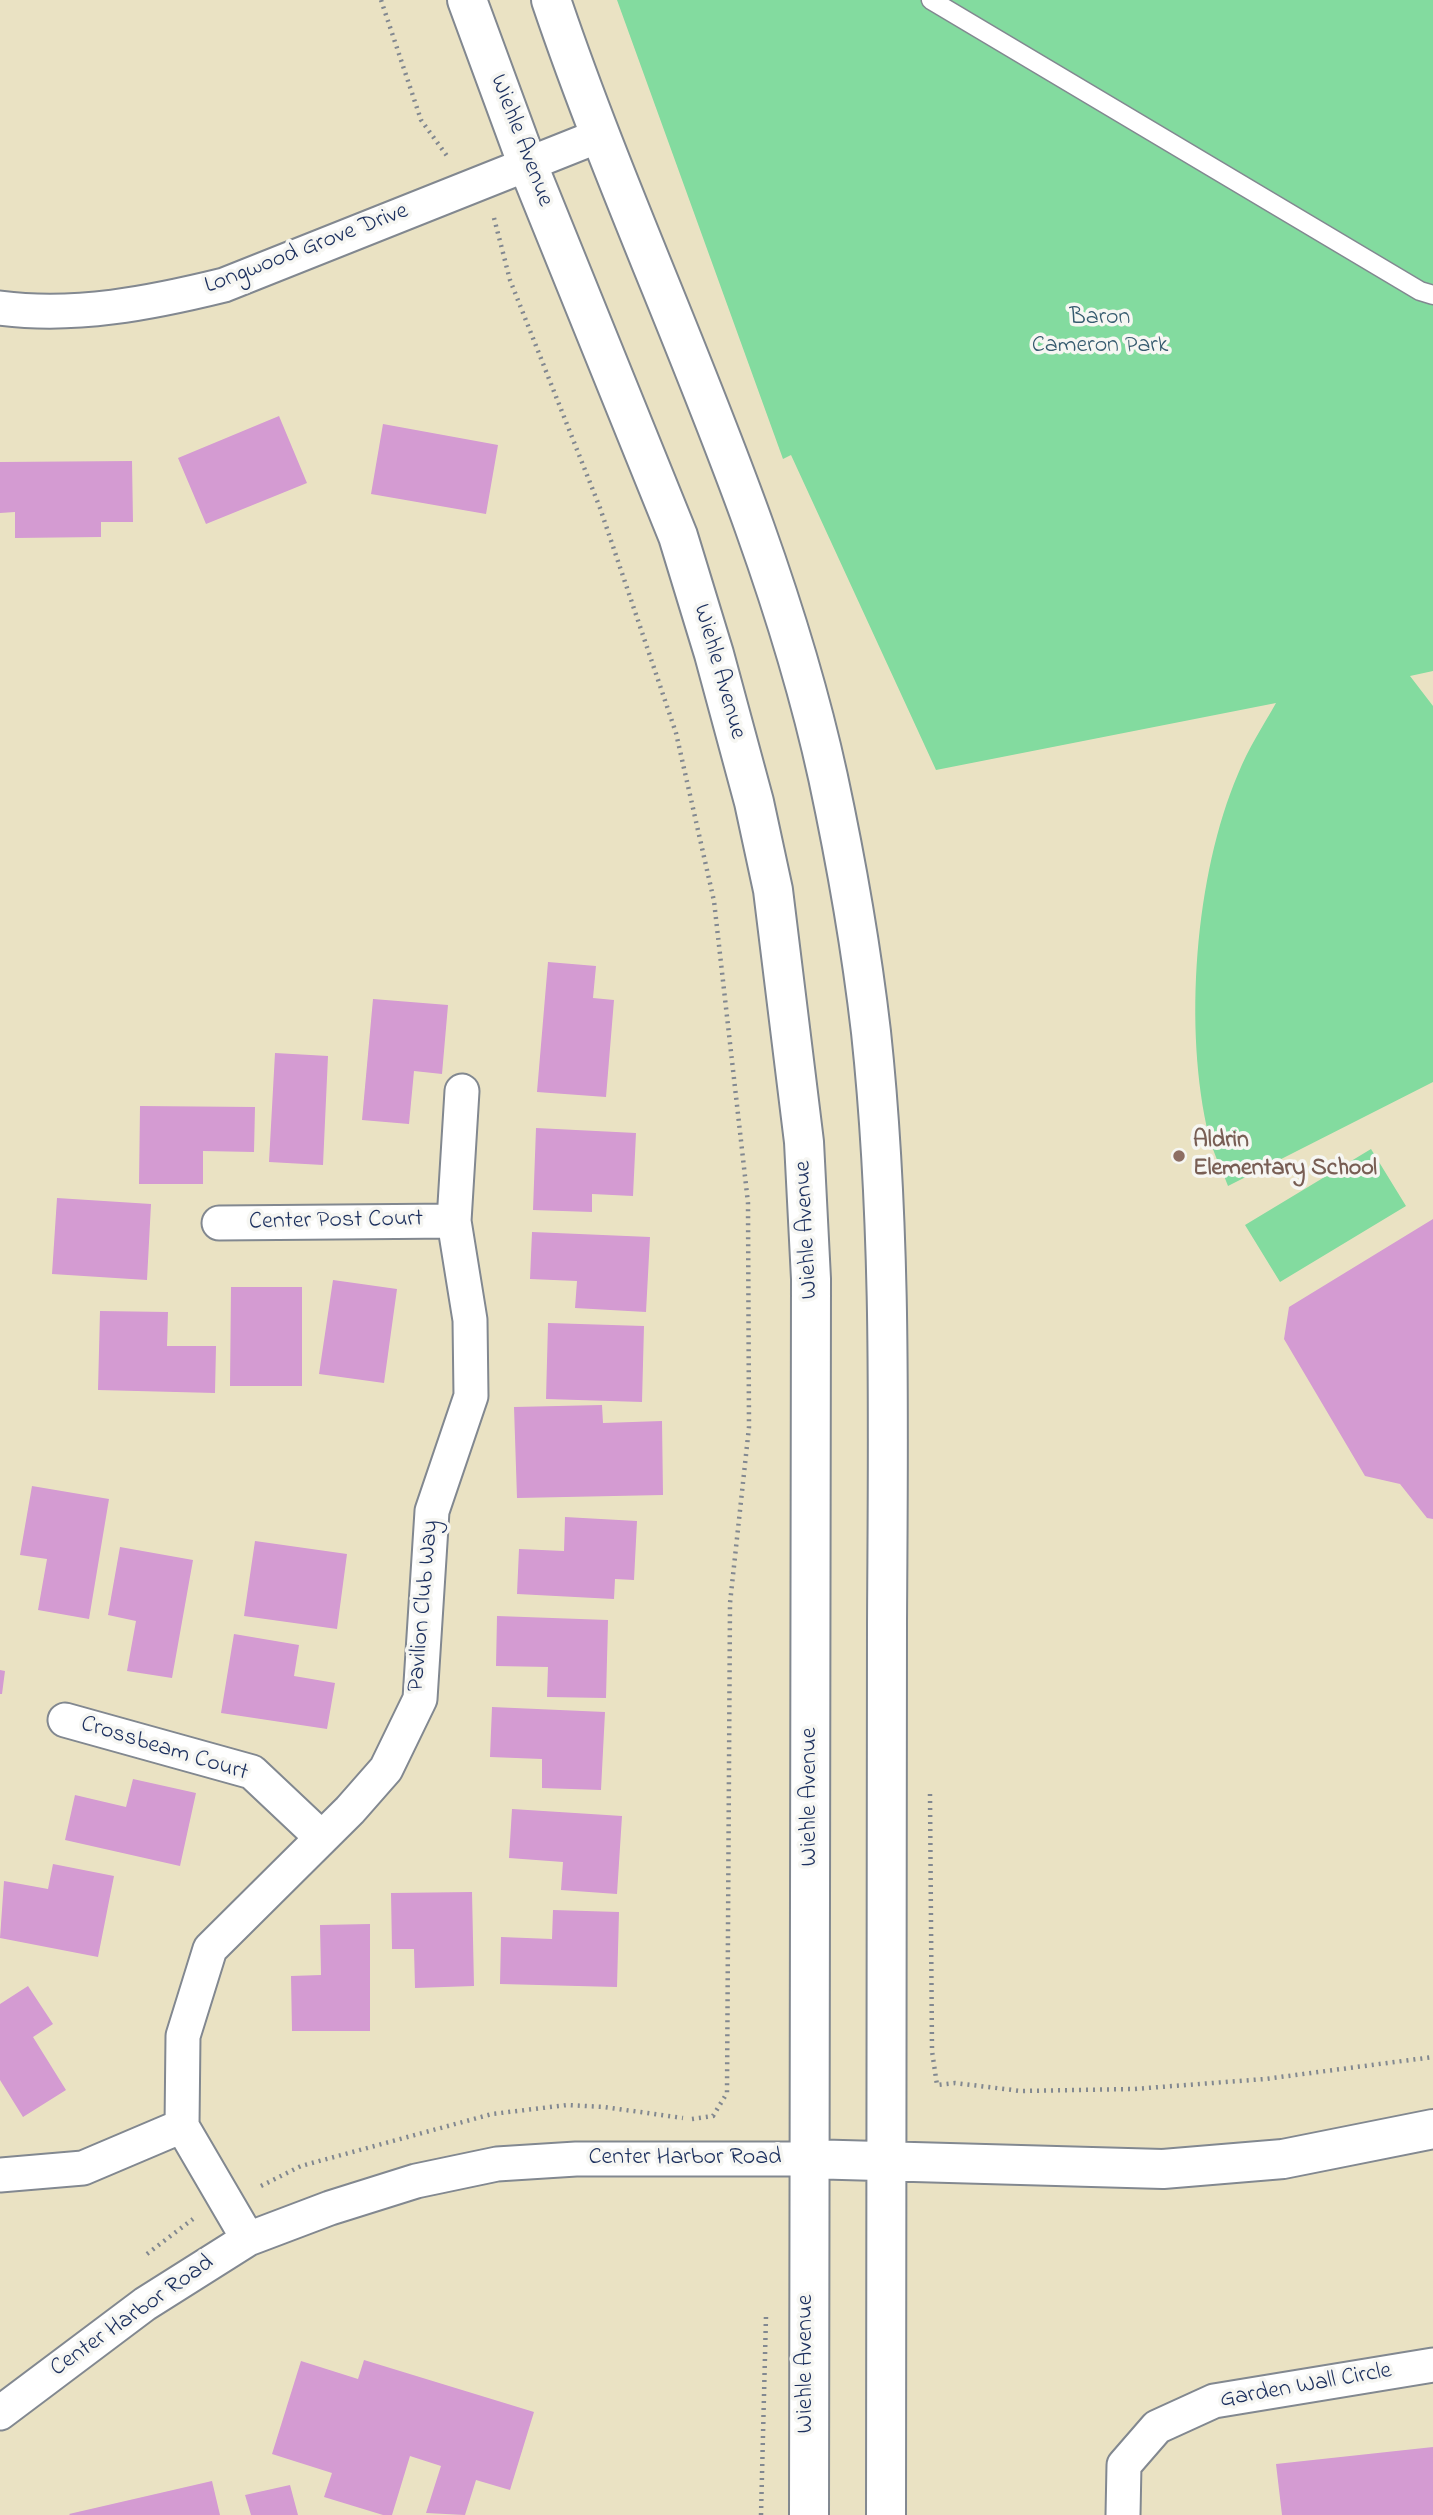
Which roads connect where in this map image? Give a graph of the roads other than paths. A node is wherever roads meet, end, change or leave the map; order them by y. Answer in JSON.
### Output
{"nodes":[{"id":1,"x":467,"y":0,"type":"edge"},
{"id":2,"x":551,"y":0,"type":"edge"},
{"id":3,"x":931,"y":0,"type":"edge"},
{"id":4,"x":601,"y":135,"type":"junction"},
{"id":5,"x":527,"y":163,"type":"junction"},
{"id":6,"x":1433,"y":295,"type":"edge"},
{"id":7,"x":0,"y":308,"type":"edge"},
{"id":8,"x":462,"y":1091,"type":"dead end"},
{"id":9,"x":454,"y":1221,"type":"junction"},
{"id":10,"x":219,"y":1223,"type":"dead end"},
{"id":11,"x":65,"y":1720,"type":"dead end"},
{"id":12,"x":323,"y":1838,"type":"junction"},
{"id":13,"x":182,"y":2126,"type":"junction"},
{"id":14,"x":1433,"y":2129,"type":"edge"},
{"id":15,"x":807,"y":2159,"type":"junction"},
{"id":16,"x":886,"y":2162,"type":"junction"},
{"id":17,"x":0,"y":2175,"type":"edge"},
{"id":18,"x":248,"y":2239,"type":"junction"},
{"id":19,"x":1433,"y":2365,"type":"edge"},
{"id":20,"x":0,"y":2413,"type":"edge"},
{"id":21,"x":808,"y":2515,"type":"edge"},
{"id":22,"x":886,"y":2515,"type":"edge"},
{"id":23,"x":1123,"y":2515,"type":"edge"}],
"edges":[{"from":1,"to":5,"type":"main road","name":"Wiehle Avenue"},
{"from":2,"to":4,"type":"main road"},
{"from":3,"to":6,"type":"lane"},
{"from":4,"to":5,"type":"street","name":"Longwood Grove Drive"},
{"from":4,"to":16,"type":"main road"},
{"from":5,"to":7,"type":"street","name":"Longwood Grove Drive"},
{"from":5,"to":15,"type":"main road","name":"Wiehle Avenue"},
{"from":8,"to":9,"type":"street","name":"Pavilion Club Way"},
{"from":9,"to":10,"type":"street","name":"Center Post Court"},
{"from":9,"to":12,"type":"street","name":"Pavilion Club Way"},
{"from":11,"to":12,"type":"street","name":"Crossbeam Court"},
{"from":12,"to":13,"type":"street","name":"Pavilion Club Way"},
{"from":13,"to":17,"type":"street"},
{"from":13,"to":18,"type":"street"},
{"from":14,"to":16,"type":"main road","name":"Center Harbor Road"},
{"from":15,"to":16,"type":"main road","name":"Center Harbor Road"},
{"from":15,"to":18,"type":"street","name":"Center Harbor Road"},
{"from":15,"to":21,"type":"main road","name":"Wiehle Avenue"},
{"from":16,"to":22,"type":"main road"},
{"from":18,"to":20,"type":"street","name":"Center Harbor Road"},
{"from":19,"to":23,"type":"street","name":"Garden Wall Circle"}]}
